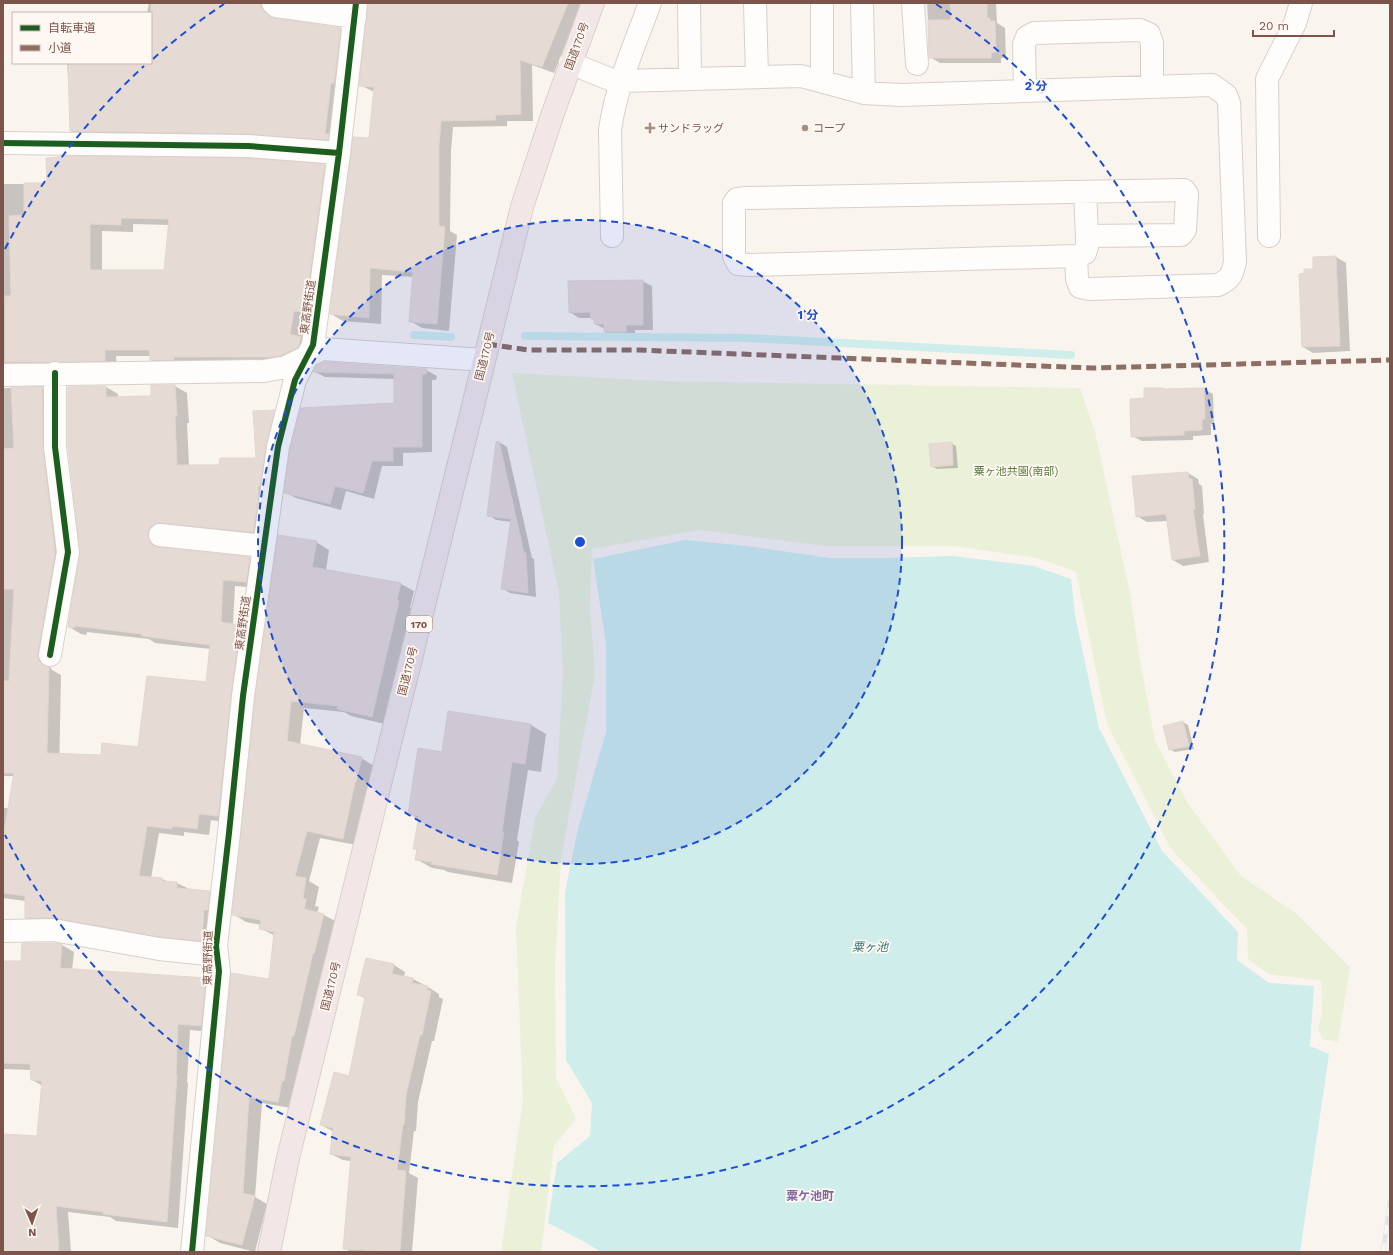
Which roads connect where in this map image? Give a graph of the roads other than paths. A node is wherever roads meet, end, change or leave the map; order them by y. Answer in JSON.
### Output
{"nodes":[{"id":1,"x":273,"y":3,"type":"edge"},
{"id":2,"x":592,"y":3,"type":"edge"},
{"id":3,"x":650,"y":3,"type":"edge"},
{"id":4,"x":689,"y":3,"type":"edge"},
{"id":5,"x":755,"y":3,"type":"edge"},
{"id":6,"x":822,"y":3,"type":"edge"},
{"id":7,"x":862,"y":3,"type":"edge"},
{"id":8,"x":913,"y":3,"type":"edge"},
{"id":9,"x":1301,"y":3,"type":"edge"},
{"id":10,"x":355,"y":10,"type":"edge"},
{"id":11,"x":570,"y":63,"type":"junction"},
{"id":12,"x":917,"y":64,"type":"dead end"},
{"id":13,"x":757,"y":77,"type":"junction"},
{"id":14,"x":690,"y":79,"type":"junction"},
{"id":15,"x":822,"y":80,"type":"junction"},
{"id":16,"x":622,"y":81,"type":"junction"},
{"id":17,"x":1152,"y":87,"type":"junction"},
{"id":18,"x":1025,"y":91,"type":"junction"},
{"id":19,"x":864,"y":93,"type":"junction"},
{"id":20,"x":3,"y":143,"type":"edge"},
{"id":21,"x":338,"y":153,"type":"junction"},
{"id":22,"x":1085,"y":192,"type":"junction"},
{"id":23,"x":612,"y":236,"type":"dead end"},
{"id":24,"x":1087,"y":236,"type":"junction"},
{"id":25,"x":1269,"y":236,"type":"dead end"},
{"id":26,"x":1076,"y":256,"type":"junction"},
{"id":27,"x":307,"y":356,"type":"junction"},
{"id":28,"x":484,"y":360,"type":"junction"},
{"id":29,"x":3,"y":374,"type":"edge"},
{"id":30,"x":55,"y":374,"type":"junction"},
{"id":31,"x":160,"y":535,"type":"dead end"},
{"id":32,"x":264,"y":546,"type":"junction"},
{"id":33,"x":50,"y":655,"type":"dead end"},
{"id":34,"x":3,"y":931,"type":"edge"},
{"id":35,"x":217,"y":955,"type":"junction"},
{"id":36,"x":192,"y":1252,"type":"edge"},
{"id":37,"x":269,"y":1252,"type":"edge"}],
"edges":[{"from":1,"to":10,"type":"street"},
{"from":2,"to":11,"type":"highway","name":"国道170号","number":"170"},
{"from":3,"to":16,"type":"street"},
{"from":4,"to":14,"type":"street"},
{"from":5,"to":13,"type":"street"},
{"from":6,"to":15,"type":"street"},
{"from":7,"to":19,"type":"street"},
{"from":8,"to":12,"type":"street"},
{"from":9,"to":25,"type":"street"},
{"from":10,"to":21,"type":"street","name":"東高野街道"},
{"from":11,"to":16,"type":"street"},
{"from":11,"to":28,"type":"highway","name":"国道170号","number":"170"},
{"from":13,"to":14,"type":"street"},
{"from":13,"to":15,"type":"street"},
{"from":14,"to":16,"type":"street"},
{"from":15,"to":19,"type":"street"},
{"from":16,"to":23,"type":"street"},
{"from":17,"to":18,"type":"street"},
{"from":17,"to":18,"type":"street"},
{"from":17,"to":26,"type":"street"},
{"from":18,"to":19,"type":"street"},
{"from":20,"to":21,"type":"street"},
{"from":21,"to":27,"type":"street","name":"東高野街道"},
{"from":22,"to":24,"type":"street"},
{"from":22,"to":24,"type":"street"},
{"from":22,"to":26,"type":"street"},
{"from":24,"to":26,"type":"street"},
{"from":27,"to":28,"type":"street"},
{"from":27,"to":30,"type":"street"},
{"from":27,"to":32,"type":"street","name":"東高野街道"},
{"from":28,"to":37,"type":"highway","name":"国道170号","number":"170"},
{"from":29,"to":30,"type":"street"},
{"from":30,"to":33,"type":"street"},
{"from":31,"to":32,"type":"street"},
{"from":32,"to":35,"type":"street","name":"東高野街道"},
{"from":34,"to":35,"type":"street"},
{"from":35,"to":36,"type":"street","name":"東高野街道"}]}
